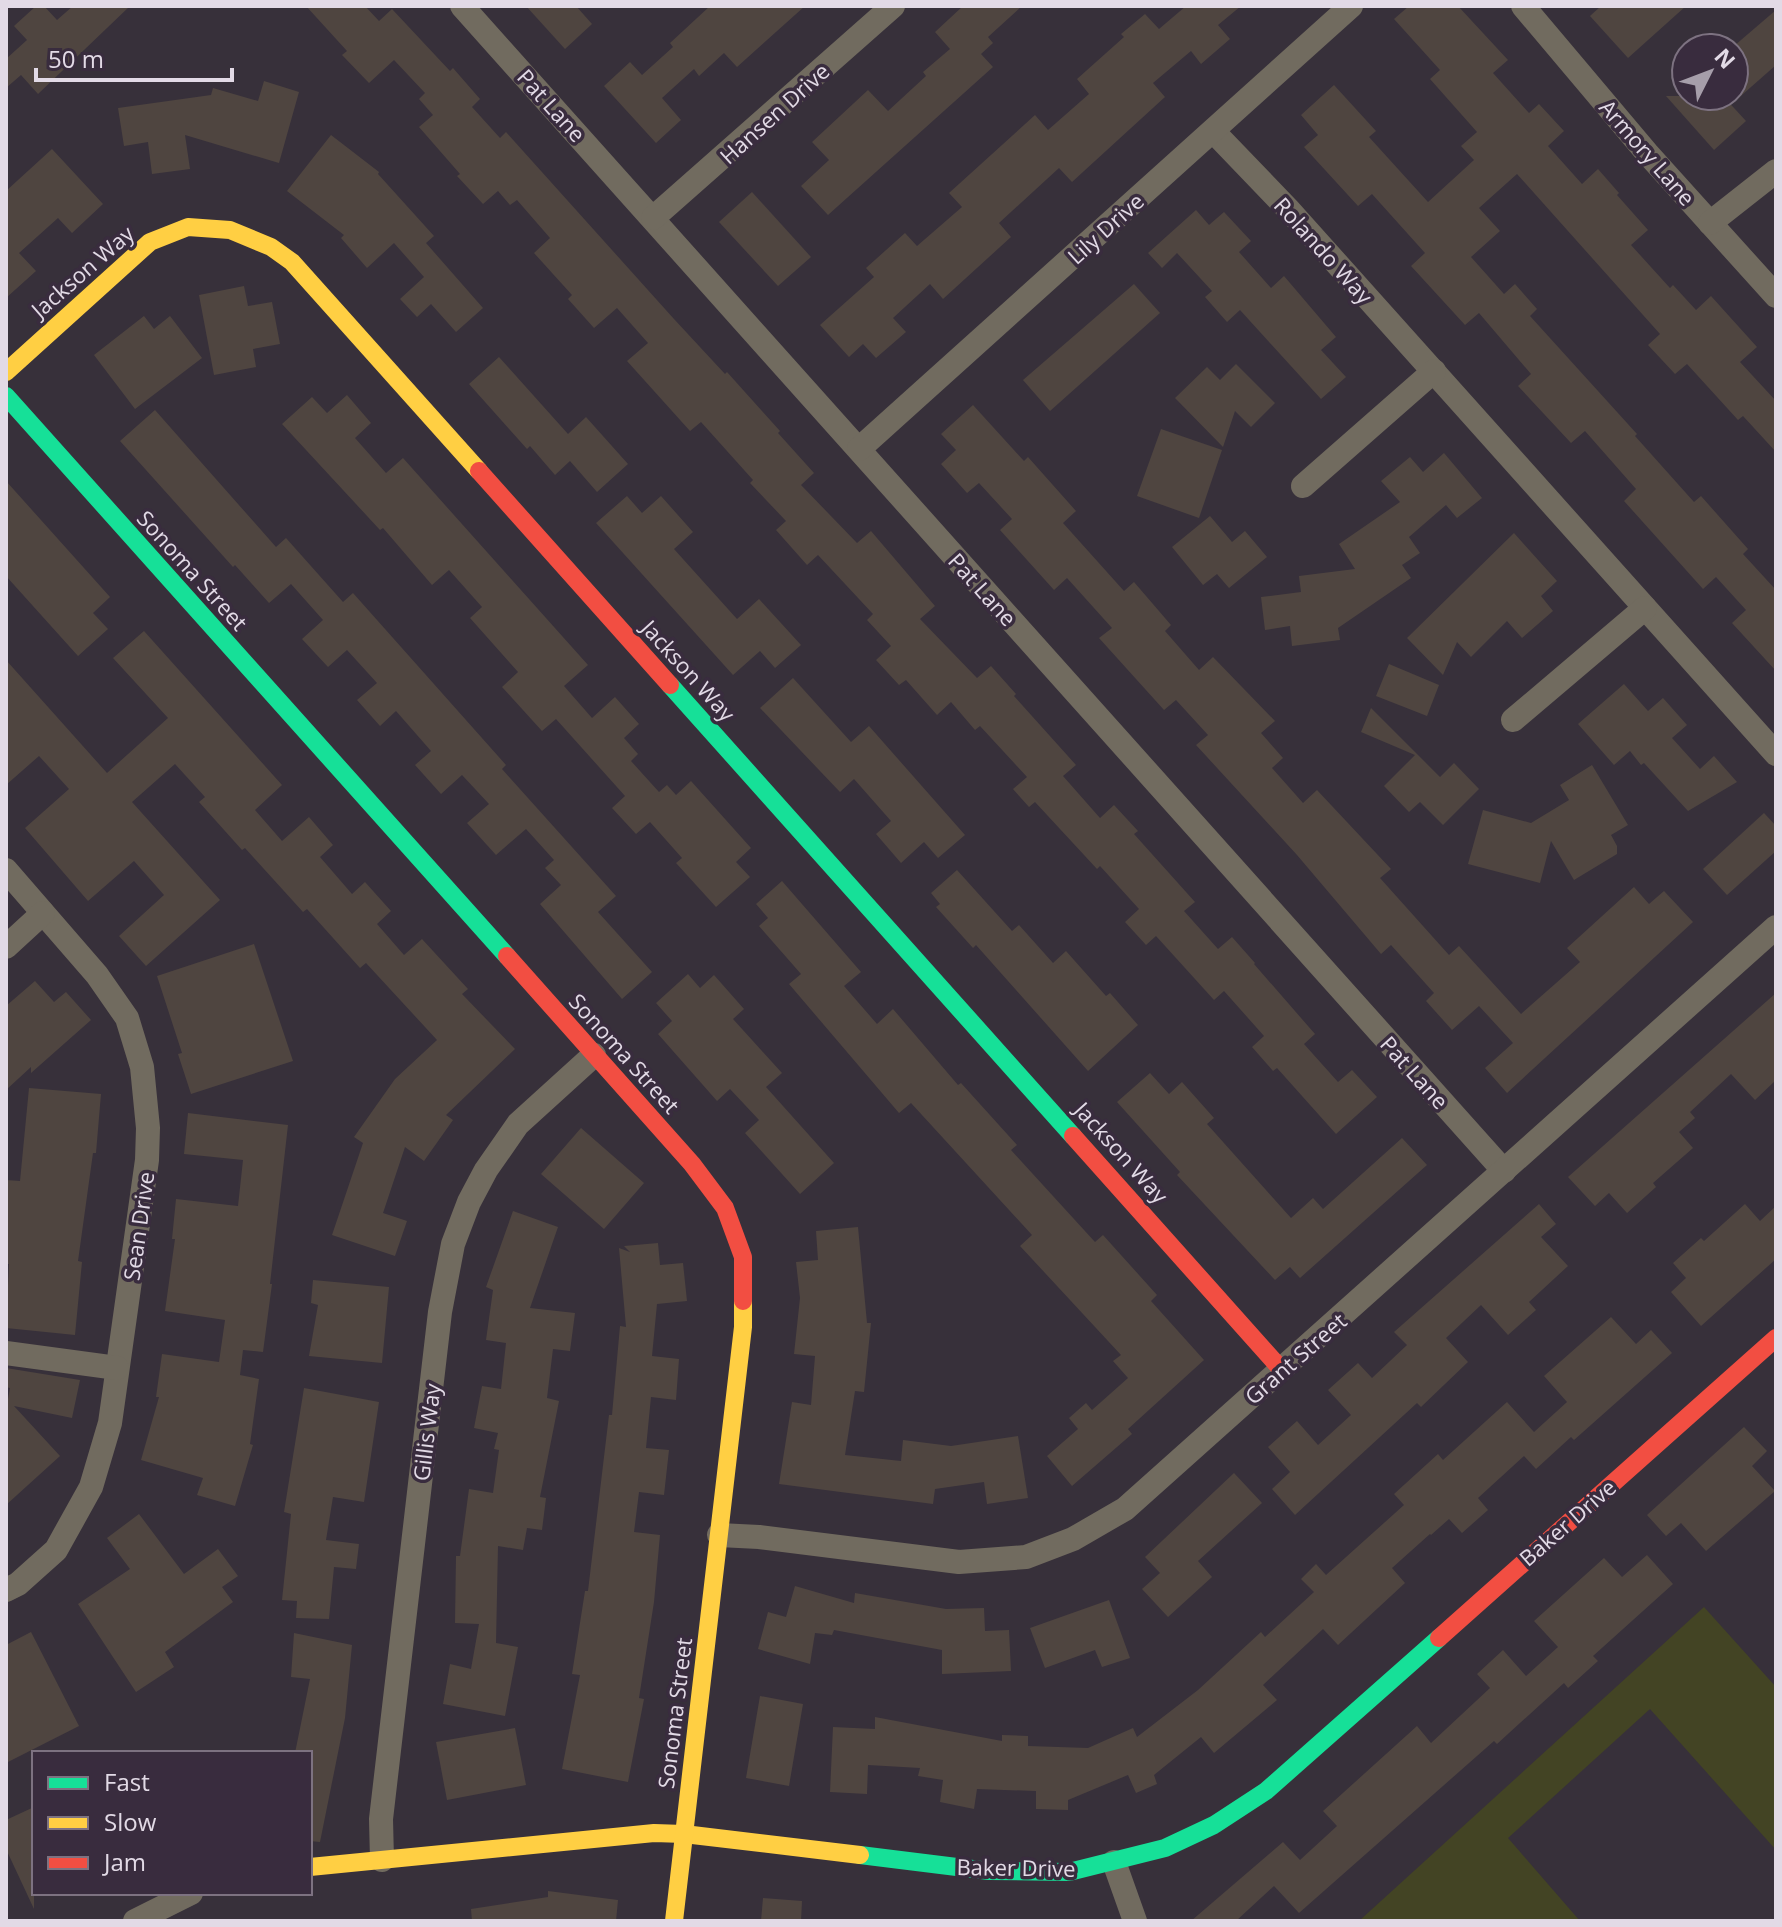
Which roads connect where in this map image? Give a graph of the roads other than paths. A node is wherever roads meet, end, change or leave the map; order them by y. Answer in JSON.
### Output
{"nodes":[{"id":1,"x":462,"y":6,"type":"edge"},
{"id":2,"x":893,"y":6,"type":"edge"},
{"id":3,"x":1351,"y":6,"type":"edge"},
{"id":4,"x":1523,"y":6,"type":"edge"},
{"id":5,"x":1213,"y":131,"type":"junction"},
{"id":6,"x":1776,"y":171,"type":"edge"},
{"id":7,"x":653,"y":218,"type":"junction"},
{"id":8,"x":1710,"y":223,"type":"junction"},
{"id":9,"x":1776,"y":296,"type":"edge"},
{"id":10,"x":1434,"y":371,"type":"junction"},
{"id":11,"x":6,"y":372,"type":"edge"},
{"id":12,"x":6,"y":396,"type":"edge"},
{"id":13,"x":859,"y":449,"type":"junction"},
{"id":14,"x":1303,"y":486,"type":"dead end"},
{"id":15,"x":1645,"y":608,"type":"junction"},
{"id":16,"x":1513,"y":720,"type":"dead end"},
{"id":17,"x":1776,"y":754,"type":"edge"},
{"id":18,"x":6,"y":870,"type":"edge"},
{"id":19,"x":43,"y":913,"type":"junction"},
{"id":20,"x":1776,"y":927,"type":"edge"},
{"id":21,"x":6,"y":947,"type":"edge"},
{"id":22,"x":594,"y":1055,"type":"junction"},
{"id":23,"x":1504,"y":1171,"type":"junction"},
{"id":24,"x":1776,"y":1338,"type":"edge"},
{"id":25,"x":6,"y":1353,"type":"edge"},
{"id":26,"x":117,"y":1368,"type":"junction"},
{"id":27,"x":1281,"y":1369,"type":"junction"},
{"id":28,"x":719,"y":1535,"type":"junction"},
{"id":29,"x":6,"y":1590,"type":"edge"},
{"id":30,"x":684,"y":1834,"type":"junction"},
{"id":31,"x":382,"y":1860,"type":"junction"},
{"id":32,"x":1114,"y":1862,"type":"junction"},
{"id":33,"x":312,"y":1867,"type":"edge"},
{"id":34,"x":187,"y":1895,"type":"edge"},
{"id":35,"x":135,"y":1921,"type":"edge"},
{"id":36,"x":674,"y":1921,"type":"edge"},
{"id":37,"x":1135,"y":1921,"type":"edge"}],
"edges":[{"from":1,"to":7,"type":"street","name":"Pat Lane"},
{"from":2,"to":7,"type":"street","name":"Hansen Drive"},
{"from":3,"to":5,"type":"street","name":"Lily Drive"},
{"from":4,"to":8,"type":"street","name":"Armory Lane"},
{"from":5,"to":10,"type":"street","name":"Rolando Way"},
{"from":5,"to":13,"type":"street","name":"Lily Drive"},
{"from":6,"to":8,"type":"street"},
{"from":7,"to":13,"type":"street","name":"Pat Lane"},
{"from":8,"to":9,"type":"street","name":"Armory Lane"},
{"from":10,"to":14,"type":"street"},
{"from":10,"to":15,"type":"street","name":"Rolando Way"},
{"from":11,"to":27,"type":"street","name":"Jackson Way"},
{"from":12,"to":22,"type":"street","name":"Sonoma Street"},
{"from":13,"to":23,"type":"street","name":"Pat Lane"},
{"from":15,"to":16,"type":"street"},
{"from":15,"to":17,"type":"street","name":"Rolando Way"},
{"from":18,"to":19,"type":"street","name":"Sean Drive"},
{"from":19,"to":21,"type":"street"},
{"from":19,"to":26,"type":"street","name":"Sean Drive"},
{"from":20,"to":23,"type":"street","name":"Grant Street"},
{"from":22,"to":28,"type":"street","name":"Sonoma Street"},
{"from":22,"to":31,"type":"street","name":"Gillis Way"},
{"from":23,"to":27,"type":"street","name":"Grant Street"},
{"from":24,"to":32,"type":"street","name":"Baker Drive"},
{"from":25,"to":26,"type":"street"},
{"from":26,"to":29,"type":"street","name":"Sean Drive"},
{"from":27,"to":28,"type":"street","name":"Grant Street"},
{"from":28,"to":30,"type":"street","name":"Sonoma Street"},
{"from":30,"to":31,"type":"street","name":"Baker Drive"},
{"from":30,"to":32,"type":"street","name":"Baker Drive"},
{"from":30,"to":36,"type":"street","name":"Sonoma Street"},
{"from":31,"to":33,"type":"street","name":"Baker Drive"},
{"from":32,"to":37,"type":"street"},
{"from":34,"to":35,"type":"street"}]}
